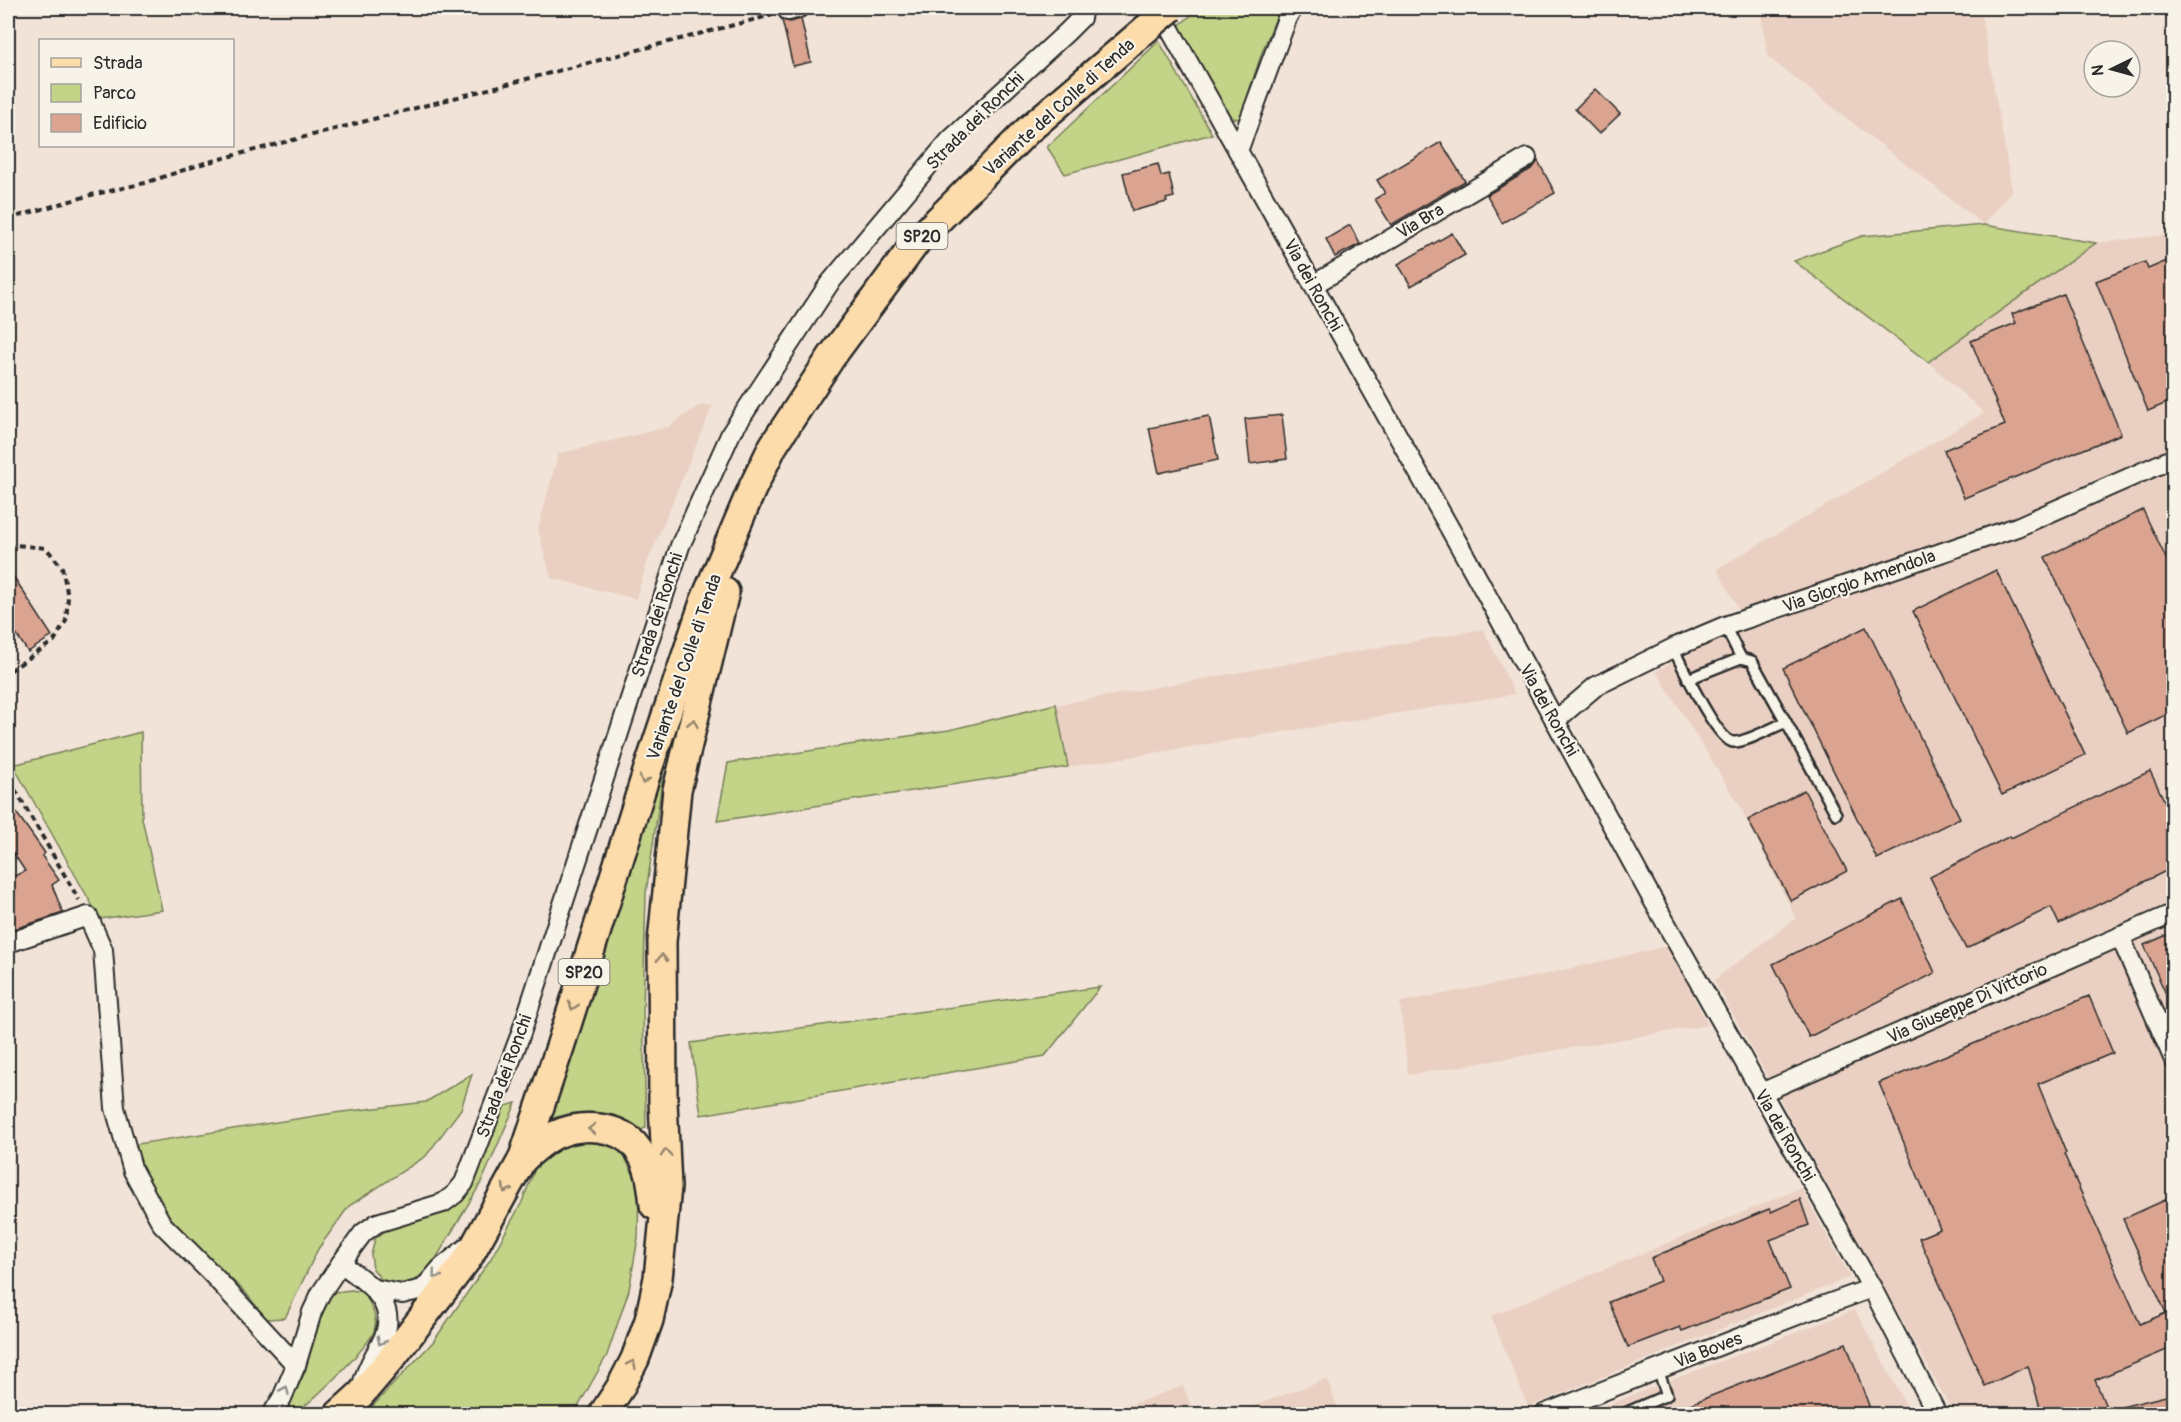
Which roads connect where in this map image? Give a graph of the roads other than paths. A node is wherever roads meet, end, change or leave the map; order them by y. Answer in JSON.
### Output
{"nodes":[{"id":1,"x":1083,"y":8,"type":"edge"},
{"id":2,"x":1171,"y":8,"type":"edge"},
{"id":3,"x":1294,"y":8,"type":"edge"},
{"id":4,"x":1152,"y":18,"type":"edge"},
{"id":5,"x":1238,"y":151,"type":"junction"},
{"id":6,"x":1527,"y":158,"type":"dead end"},
{"id":7,"x":1313,"y":285,"type":"junction"},
{"id":8,"x":2174,"y":458,"type":"edge"},
{"id":9,"x":752,"y":489,"type":"junction"},
{"id":10,"x":1725,"y":626,"type":"junction"},
{"id":11,"x":1673,"y":648,"type":"junction"},
{"id":12,"x":1741,"y":658,"type":"junction"},
{"id":13,"x":1689,"y":679,"type":"junction"},
{"id":14,"x":1555,"y":721,"type":"junction"},
{"id":15,"x":1786,"y":722,"type":"junction"},
{"id":16,"x":1836,"y":814,"type":"dead end"},
{"id":17,"x":2174,"y":913,"type":"edge"},
{"id":18,"x":2120,"y":936,"type":"junction"},
{"id":19,"x":8,"y":943,"type":"edge"},
{"id":20,"x":2174,"y":1060,"type":"edge"},
{"id":21,"x":1761,"y":1093,"type":"junction"},
{"id":22,"x":522,"y":1160,"type":"junction"},
{"id":23,"x":480,"y":1236,"type":"junction"},
{"id":24,"x":341,"y":1263,"type":"junction"},
{"id":25,"x":658,"y":1278,"type":"junction"},
{"id":26,"x":1872,"y":1288,"type":"junction"},
{"id":27,"x":375,"y":1289,"type":"junction"},
{"id":28,"x":296,"y":1365,"type":"junction"},
{"id":29,"x":1658,"y":1370,"type":"junction"},
{"id":30,"x":361,"y":1394,"type":"junction"},
{"id":31,"x":272,"y":1414,"type":"edge"},
{"id":32,"x":339,"y":1414,"type":"edge"},
{"id":33,"x":603,"y":1414,"type":"edge"},
{"id":34,"x":1544,"y":1414,"type":"edge"},
{"id":35,"x":1623,"y":1414,"type":"edge"},
{"id":36,"x":1937,"y":1414,"type":"edge"}],
"edges":[{"from":1,"to":24,"type":"street","name":"Strada dei Ronchi"},
{"from":2,"to":4,"type":"main road","name":"Variante del Colle di Tenda","number":"SP20","bridge":true},
{"from":3,"to":5,"type":"street"},
{"from":4,"to":5,"type":"street","name":"Via dei Ronchi"},
{"from":4,"to":9,"type":"main road","name":"Variante del Colle di Tenda","number":"SP20"},
{"from":5,"to":7,"type":"street","name":"Via dei Ronchi"},
{"from":6,"to":7,"type":"street","name":"Via Bra"},
{"from":7,"to":14,"type":"street","name":"Via dei Ronchi"},
{"from":8,"to":10,"type":"street","name":"Via Giorgio Amendola"},
{"from":9,"to":22,"type":"main road","name":"Variante del Colle di Tenda","number":"SP20","one_way":true},
{"from":25,"to":9,"type":"main road","number":"SP20","one_way":true},
{"from":10,"to":11,"type":"street","name":"Via Giorgio Amendola"},
{"from":10,"to":12,"type":"lane"},
{"from":11,"to":13,"type":"lane"},
{"from":11,"to":14,"type":"street","name":"Via Giorgio Amendola"},
{"from":12,"to":13,"type":"lane"},
{"from":12,"to":15,"type":"lane"},
{"from":13,"to":15,"type":"lane"},
{"from":14,"to":21,"type":"street","name":"Via dei Ronchi"},
{"from":15,"to":16,"type":"lane"},
{"from":17,"to":18,"type":"street","name":"Via Giuseppe Di Vittorio"},
{"from":18,"to":20,"type":"street"},
{"from":18,"to":21,"type":"street","name":"Via Giuseppe Di Vittorio"},
{"from":19,"to":28,"type":"street"},
{"from":21,"to":26,"type":"street","name":"Via dei Ronchi"},
{"from":22,"to":23,"type":"main road","name":"Variante del Colle di Tenda","number":"SP20","one_way":true},
{"from":25,"to":22,"type":"main road","number":"SP20","one_way":true},
{"from":23,"to":27,"type":"street","one_way":true},
{"from":23,"to":30,"type":"main road","name":"Variante del Colle di Tenda","number":"SP20"},
{"from":24,"to":27,"type":"street"},
{"from":24,"to":28,"type":"street","name":"Strada dei Ronchi"},
{"from":33,"to":25,"type":"main road","number":"SP20","one_way":true},
{"from":26,"to":29,"type":"street","name":"Via Boves"},
{"from":26,"to":36,"type":"street","name":"Via dei Ronchi"},
{"from":27,"to":30,"type":"street","one_way":true},
{"from":31,"to":28,"type":"street","name":"Strada dei Ronchi","one_way":true},
{"from":29,"to":34,"type":"street","name":"Via Boves"},
{"from":29,"to":35,"type":"lane"},
{"from":30,"to":32,"type":"main road","name":"Variante del Colle di Tenda","number":"SP20"}]}
